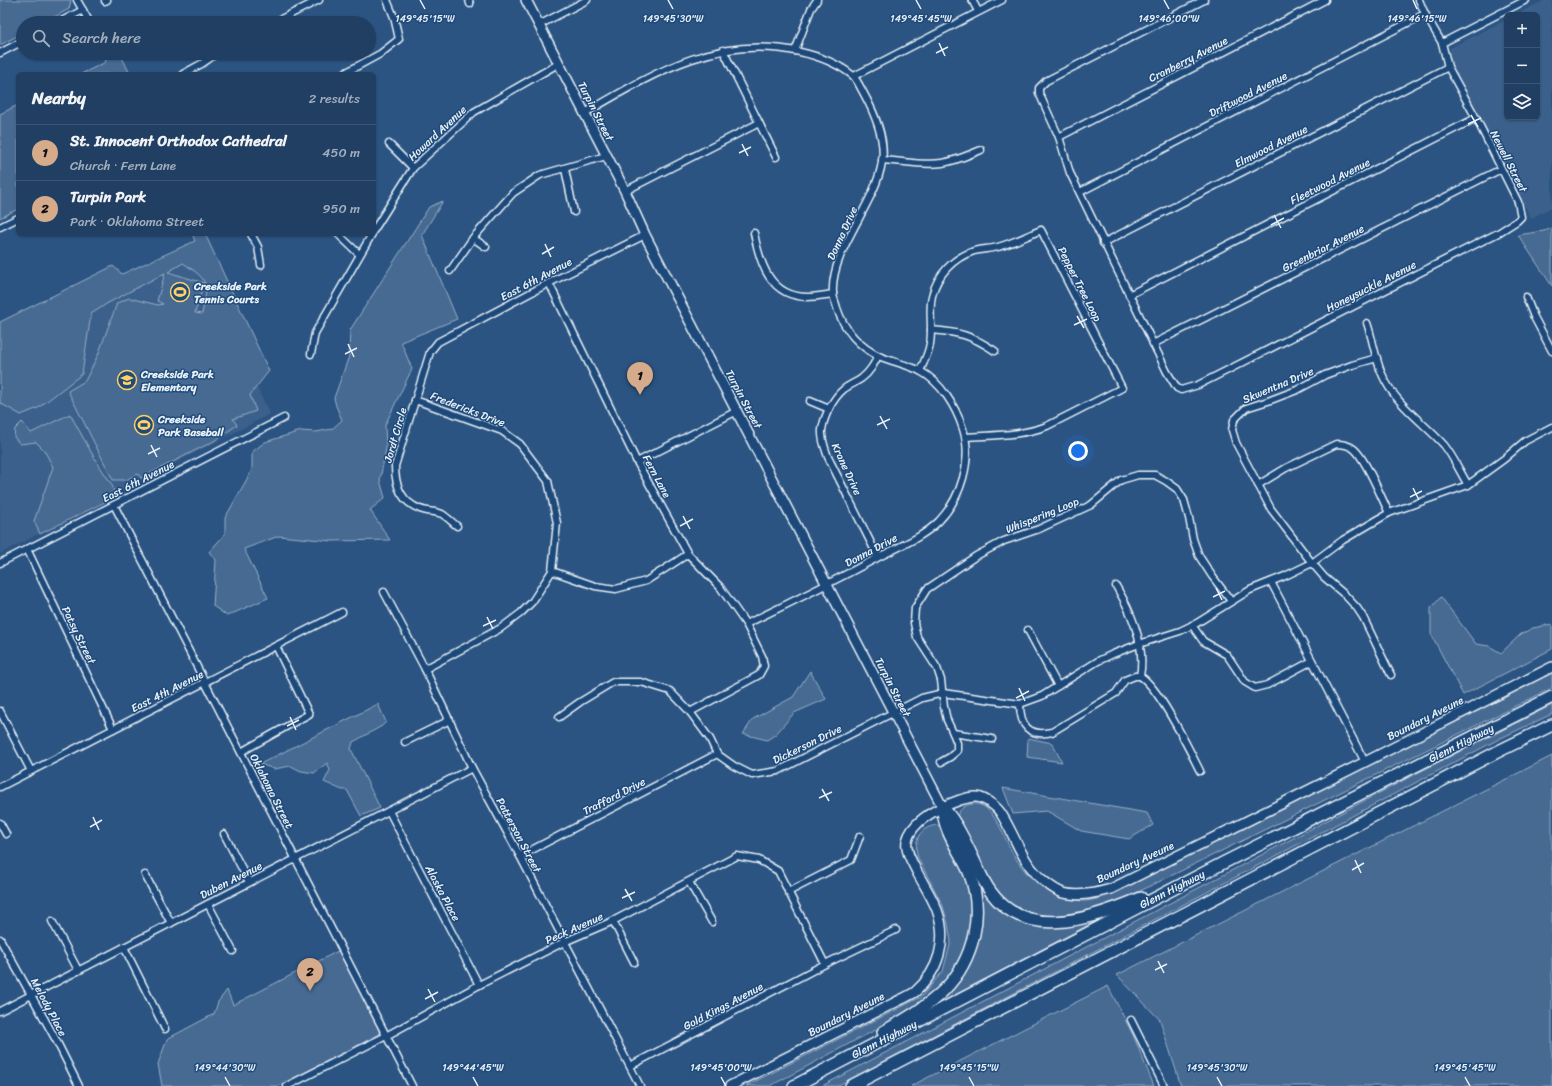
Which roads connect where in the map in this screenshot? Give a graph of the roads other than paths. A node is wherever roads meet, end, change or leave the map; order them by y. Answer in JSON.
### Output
{"nodes":[{"id":1,"x":77,"y":0,"type":"edge"},
{"id":2,"x":319,"y":0,"type":"edge"},
{"id":3,"x":387,"y":0,"type":"edge"},
{"id":4,"x":526,"y":0,"type":"edge"},
{"id":5,"x":587,"y":0,"type":"edge"},
{"id":6,"x":817,"y":0,"type":"edge"},
{"id":7,"x":972,"y":0,"type":"edge"},
{"id":8,"x":1002,"y":0,"type":"edge"},
{"id":9,"x":1204,"y":0,"type":"edge"},
{"id":10,"x":1325,"y":0,"type":"edge"},
{"id":11,"x":1419,"y":0,"type":"edge"},
{"id":12,"x":1526,"y":0,"type":"edge"},
{"id":13,"x":83,"y":10,"type":"junction"},
{"id":14,"x":978,"y":11,"type":"junction"},
{"id":15,"x":1425,"y":14,"type":"junction"},
{"id":16,"x":71,"y":16,"type":"edge"},
{"id":17,"x":86,"y":16,"type":"edge"},
{"id":18,"x":287,"y":16,"type":"edge"},
{"id":19,"x":539,"y":25,"type":"junction"},
{"id":20,"x":1442,"y":43,"type":"junction"},
{"id":21,"x":16,"y":45,"type":"edge"},
{"id":22,"x":723,"y":50,"type":"junction"},
{"id":23,"x":795,"y":51,"type":"junction"},
{"id":24,"x":0,"y":53,"type":"edge"},
{"id":25,"x":376,"y":56,"type":"edge"},
{"id":26,"x":207,"y":60,"type":"edge"},
{"id":27,"x":369,"y":60,"type":"edge"},
{"id":28,"x":558,"y":64,"type":"junction"},
{"id":29,"x":1448,"y":67,"type":"junction"},
{"id":30,"x":187,"y":72,"type":"edge"},
{"id":31,"x":347,"y":72,"type":"edge"},
{"id":32,"x":854,"y":76,"type":"junction"},
{"id":33,"x":469,"y":106,"type":"dead end"},
{"id":34,"x":474,"y":112,"type":"junction"},
{"id":35,"x":584,"y":113,"type":"junction"},
{"id":36,"x":1476,"y":118,"type":"junction"},
{"id":37,"x":759,"y":123,"type":"junction"},
{"id":38,"x":1059,"y":137,"type":"junction"},
{"id":39,"x":389,"y":144,"type":"dead end"},
{"id":40,"x":981,"y":150,"type":"dead end"},
{"id":41,"x":606,"y":156,"type":"junction"},
{"id":42,"x":776,"y":157,"type":"dead end"},
{"id":43,"x":882,"y":160,"type":"junction"},
{"id":44,"x":413,"y":168,"type":"junction"},
{"id":45,"x":565,"y":169,"type":"junction"},
{"id":46,"x":1501,"y":169,"type":"junction"},
{"id":47,"x":625,"y":191,"type":"junction"},
{"id":48,"x":1080,"y":192,"type":"junction"},
{"id":49,"x":1518,"y":202,"type":"joint"},
{"id":50,"x":574,"y":212,"type":"dead end"},
{"id":51,"x":16,"y":219,"type":"edge"},
{"id":52,"x":0,"y":227,"type":"edge"},
{"id":53,"x":376,"y":227,"type":"edge"},
{"id":54,"x":754,"y":233,"type":"dead end"},
{"id":55,"x":645,"y":235,"type":"junction"},
{"id":56,"x":252,"y":236,"type":"edge"},
{"id":57,"x":340,"y":236,"type":"edge"},
{"id":58,"x":371,"y":236,"type":"edge"},
{"id":59,"x":473,"y":238,"type":"junction"},
{"id":60,"x":1103,"y":243,"type":"junction"},
{"id":61,"x":486,"y":247,"type":"dead end"},
{"id":62,"x":359,"y":254,"type":"junction"},
{"id":63,"x":261,"y":265,"type":"dead end"},
{"id":64,"x":450,"y":271,"type":"dead end"},
{"id":65,"x":549,"y":283,"type":"junction"},
{"id":66,"x":833,"y":294,"type":"junction"},
{"id":67,"x":1129,"y":295,"type":"junction"},
{"id":68,"x":1526,"y":297,"type":"dead end"},
{"id":69,"x":1367,"y":323,"type":"dead end"},
{"id":70,"x":931,"y":330,"type":"junction"},
{"id":71,"x":438,"y":342,"type":"joint"},
{"id":72,"x":1153,"y":344,"type":"junction"},
{"id":73,"x":995,"y":351,"type":"dead end"},
{"id":74,"x":1552,"y":351,"type":"edge"},
{"id":75,"x":311,"y":354,"type":"dead end"},
{"id":76,"x":878,"y":356,"type":"junction"},
{"id":77,"x":1377,"y":358,"type":"junction"},
{"id":78,"x":920,"y":371,"type":"junction"},
{"id":79,"x":416,"y":400,"type":"junction"},
{"id":80,"x":810,"y":401,"type":"dead end"},
{"id":81,"x":829,"y":409,"type":"junction"},
{"id":82,"x":737,"y":411,"type":"junction"},
{"id":83,"x":284,"y":418,"type":"dead end"},
{"id":84,"x":1552,"y":427,"type":"edge"},
{"id":85,"x":966,"y":437,"type":"junction"},
{"id":86,"x":637,"y":462,"type":"junction"},
{"id":87,"x":1258,"y":485,"type":"junction"},
{"id":88,"x":1468,"y":485,"type":"junction"},
{"id":89,"x":114,"y":505,"type":"junction"},
{"id":90,"x":1389,"y":513,"type":"junction"},
{"id":91,"x":457,"y":526,"type":"dead end"},
{"id":92,"x":27,"y":549,"type":"junction"},
{"id":93,"x":688,"y":554,"type":"junction"},
{"id":94,"x":878,"y":557,"type":"junction"},
{"id":95,"x":0,"y":563,"type":"edge"},
{"id":96,"x":1312,"y":563,"type":"junction"},
{"id":97,"x":552,"y":571,"type":"junction"},
{"id":98,"x":1271,"y":582,"type":"junction"},
{"id":99,"x":827,"y":584,"type":"junction"},
{"id":100,"x":1116,"y":586,"type":"dead end"},
{"id":101,"x":384,"y":592,"type":"dead end"},
{"id":102,"x":1231,"y":601,"type":"junction"},
{"id":103,"x":342,"y":612,"type":"dead end"},
{"id":104,"x":746,"y":624,"type":"junction"},
{"id":105,"x":1192,"y":625,"type":"junction"},
{"id":106,"x":1028,"y":630,"type":"dead end"},
{"id":107,"x":1139,"y":644,"type":"junction"},
{"id":108,"x":276,"y":646,"type":"junction"},
{"id":109,"x":1312,"y":661,"type":"junction"},
{"id":110,"x":1552,"y":667,"type":"edge"},
{"id":111,"x":425,"y":669,"type":"junction"},
{"id":112,"x":1391,"y":675,"type":"dead end"},
{"id":113,"x":1140,"y":676,"type":"junction"},
{"id":114,"x":205,"y":682,"type":"junction"},
{"id":115,"x":1058,"y":686,"type":"junction"},
{"id":116,"x":943,"y":694,"type":"junction"},
{"id":117,"x":1552,"y":697,"type":"edge"},
{"id":118,"x":1020,"y":704,"type":"junction"},
{"id":119,"x":0,"y":712,"type":"edge"},
{"id":120,"x":690,"y":712,"type":"junction"},
{"id":121,"x":892,"y":712,"type":"junction"},
{"id":122,"x":559,"y":717,"type":"dead end"},
{"id":123,"x":450,"y":720,"type":"junction"},
{"id":124,"x":1552,"y":725,"type":"edge"},
{"id":125,"x":113,"y":729,"type":"junction"},
{"id":126,"x":953,"y":733,"type":"junction"},
{"id":127,"x":992,"y":739,"type":"dead end"},
{"id":128,"x":405,"y":742,"type":"dead end"},
{"id":129,"x":241,"y":752,"type":"junction"},
{"id":130,"x":717,"y":754,"type":"junction"},
{"id":131,"x":941,"y":762,"type":"dead end"},
{"id":132,"x":1365,"y":762,"type":"junction"},
{"id":133,"x":472,"y":768,"type":"junction"},
{"id":134,"x":1200,"y":770,"type":"dead end"},
{"id":135,"x":31,"y":771,"type":"junction"},
{"id":136,"x":0,"y":787,"type":"edge"},
{"id":137,"x":943,"y":808,"type":"junction"},
{"id":138,"x":389,"y":811,"type":"junction"},
{"id":139,"x":0,"y":823,"type":"edge"},
{"id":140,"x":6,"y":834,"type":"dead end"},
{"id":141,"x":224,"y":834,"type":"dead end"},
{"id":142,"x":860,"y":836,"type":"dead end"},
{"id":143,"x":520,"y":856,"type":"junction"},
{"id":144,"x":296,"y":859,"type":"junction"},
{"id":145,"x":1225,"y":862,"type":"junction"},
{"id":146,"x":145,"y":875,"type":"dead end"},
{"id":147,"x":249,"y":882,"type":"junction"},
{"id":148,"x":689,"y":882,"type":"junction"},
{"id":149,"x":788,"y":892,"type":"junction"},
{"id":150,"x":208,"y":904,"type":"junction"},
{"id":151,"x":52,"y":921,"type":"dead end"},
{"id":152,"x":613,"y":921,"type":"junction"},
{"id":153,"x":712,"y":922,"type":"dead end"},
{"id":154,"x":170,"y":923,"type":"junction"},
{"id":155,"x":896,"y":930,"type":"dead end"},
{"id":156,"x":0,"y":939,"type":"edge"},
{"id":157,"x":564,"y":942,"type":"junction"},
{"id":158,"x":124,"y":947,"type":"junction"},
{"id":159,"x":232,"y":951,"type":"dead end"},
{"id":160,"x":634,"y":962,"type":"dead end"},
{"id":161,"x":825,"y":964,"type":"junction"},
{"id":162,"x":78,"y":970,"type":"junction"},
{"id":163,"x":480,"y":985,"type":"junction"},
{"id":164,"x":32,"y":995,"type":"junction"},
{"id":165,"x":0,"y":1011,"type":"edge"},
{"id":166,"x":1131,"y":1020,"type":"dead end"},
{"id":167,"x":165,"y":1029,"type":"dead end"},
{"id":168,"x":386,"y":1036,"type":"junction"},
{"id":169,"x":630,"y":1066,"type":"junction"},
{"id":170,"x":797,"y":1084,"type":"edge"},
{"id":171,"x":79,"y":1086,"type":"edge"},
{"id":172,"x":287,"y":1086,"type":"edge"},
{"id":173,"x":412,"y":1086,"type":"edge"},
{"id":174,"x":640,"y":1086,"type":"edge"},
{"id":175,"x":730,"y":1086,"type":"edge"},
{"id":176,"x":851,"y":1086,"type":"edge"},
{"id":177,"x":1164,"y":1086,"type":"edge"}],
"edges":[{"from":1,"to":13,"type":"street"},
{"from":2,"to":18,"type":"street"},
{"from":3,"to":25,"type":"street"},
{"from":4,"to":19,"type":"street","name":"Turpin Street"},
{"from":5,"to":19,"type":"street"},
{"from":6,"to":23,"type":"street"},
{"from":7,"to":14,"type":"street"},
{"from":8,"to":14,"type":"street"},
{"from":9,"to":38,"type":"street"},
{"from":10,"to":38,"type":"street","name":"Cranberry Avenue"},
{"from":11,"to":15,"type":"street","name":"Newell Street"},
{"from":12,"to":20,"type":"street"},
{"from":13,"to":16,"type":"street"},
{"from":13,"to":17,"type":"street"},
{"from":14,"to":32,"type":"street"},
{"from":15,"to":20,"type":"street","name":"Newell Street"},
{"from":15,"to":48,"type":"street","name":"Driftwood Avenue"},
{"from":19,"to":28,"type":"street","name":"Turpin Street"},
{"from":20,"to":29,"type":"street","name":"Newell Street"},
{"from":21,"to":24,"type":"street"},
{"from":22,"to":23,"type":"street","name":"Donna Drive"},
{"from":22,"to":35,"type":"street","name":"Donna Drive"},
{"from":22,"to":37,"type":"street"},
{"from":23,"to":32,"type":"street","name":"Donna Drive"},
{"from":26,"to":30,"type":"street"},
{"from":27,"to":31,"type":"street"},
{"from":28,"to":34,"type":"street","name":"Howard Avenue"},
{"from":28,"to":35,"type":"street","name":"Turpin Street"},
{"from":29,"to":36,"type":"street","name":"Newell Street"},
{"from":29,"to":60,"type":"street","name":"Elmwood Avenue"},
{"from":32,"to":43,"type":"street","name":"Donna Drive"},
{"from":33,"to":34,"type":"street"},
{"from":34,"to":44,"type":"street","name":"Howard Avenue"},
{"from":35,"to":41,"type":"street","name":"Turpin Street"},
{"from":36,"to":46,"type":"street","name":"Newell Street"},
{"from":36,"to":67,"type":"street","name":"Fleetwood Avenue"},
{"from":37,"to":42,"type":"street"},
{"from":37,"to":47,"type":"street"},
{"from":38,"to":48,"type":"street"},
{"from":39,"to":44,"type":"street"},
{"from":40,"to":43,"type":"street"},
{"from":41,"to":45,"type":"street"},
{"from":41,"to":47,"type":"street","name":"Turpin Street"},
{"from":43,"to":66,"type":"street","name":"Donna Drive"},
{"from":44,"to":53,"type":"street","name":"Howard Avenue"},
{"from":45,"to":50,"type":"street"},
{"from":45,"to":59,"type":"street"},
{"from":46,"to":49,"type":"street","name":"Newell Street"},
{"from":46,"to":72,"type":"street","name":"Greenbriar Avenue"},
{"from":47,"to":55,"type":"street","name":"Turpin Street"},
{"from":48,"to":60,"type":"street"},
{"from":49,"to":72,"type":"street","name":"Honeysuckle Avenue"},
{"from":51,"to":52,"type":"street"},
{"from":54,"to":66,"type":"street"},
{"from":55,"to":65,"type":"street","name":"East 6th Avenue"},
{"from":55,"to":82,"type":"street","name":"Turpin Street"},
{"from":56,"to":63,"type":"street"},
{"from":57,"to":62,"type":"street"},
{"from":58,"to":62,"type":"street"},
{"from":59,"to":61,"type":"street"},
{"from":59,"to":64,"type":"street"},
{"from":60,"to":67,"type":"street"},
{"from":62,"to":75,"type":"street"},
{"from":65,"to":71,"type":"street","name":"East 6th Avenue"},
{"from":65,"to":86,"type":"street","name":"Fern Lane"},
{"from":66,"to":76,"type":"street","name":"Donna Drive"},
{"from":67,"to":72,"type":"street"},
{"from":68,"to":74,"type":"street"},
{"from":69,"to":77,"type":"street"},
{"from":70,"to":73,"type":"street"},
{"from":70,"to":78,"type":"street","name":"Pepper Tree Loop"},
{"from":70,"to":85,"type":"street","name":"Pepper Tree Loop"},
{"from":71,"to":79,"type":"street","name":"Jordt Circle"},
{"from":76,"to":78,"type":"street","name":"Donna Drive"},
{"from":76,"to":81,"type":"street","name":"Krane Drive"},
{"from":77,"to":87,"type":"street","name":"Skwentna Drive"},
{"from":77,"to":88,"type":"street"},
{"from":78,"to":85,"type":"street","name":"Donna Drive"},
{"from":79,"to":91,"type":"street","name":"Jordt Circle"},
{"from":79,"to":97,"type":"street","name":"Fredericks Drive"},
{"from":80,"to":81,"type":"street"},
{"from":81,"to":94,"type":"street","name":"Krane Drive"},
{"from":82,"to":86,"type":"street"},
{"from":82,"to":99,"type":"street","name":"Turpin Street"},
{"from":83,"to":89,"type":"street","name":"East 6th Avenue"},
{"from":84,"to":88,"type":"street"},
{"from":85,"to":94,"type":"street","name":"Donna Drive"},
{"from":86,"to":93,"type":"street","name":"Fern Lane"},
{"from":87,"to":90,"type":"street"},
{"from":87,"to":96,"type":"street","name":"Skwentna Drive"},
{"from":88,"to":90,"type":"street"},
{"from":89,"to":92,"type":"street","name":"East 6th Avenue"},
{"from":89,"to":114,"type":"street","name":"Oklahoma Street"},
{"from":90,"to":96,"type":"street"},
{"from":92,"to":95,"type":"street","name":"East 6th Avenue"},
{"from":92,"to":125,"type":"street","name":"Patsy Street"},
{"from":93,"to":97,"type":"street"},
{"from":93,"to":104,"type":"street","name":"Fern Lane"},
{"from":94,"to":99,"type":"street","name":"Donna Drive"},
{"from":96,"to":98,"type":"street"},
{"from":96,"to":112,"type":"street","name":"Skwentna Drive"},
{"from":97,"to":111,"type":"street","name":"Fredericks Drive"},
{"from":98,"to":102,"type":"street"},
{"from":98,"to":109,"type":"street"},
{"from":99,"to":104,"type":"street","name":"Donna Drive"},
{"from":99,"to":121,"type":"street","name":"Turpin Street"},
{"from":100,"to":107,"type":"street"},
{"from":101,"to":111,"type":"street","name":"Patterson Street"},
{"from":102,"to":105,"type":"street"},
{"from":102,"to":116,"type":"street","name":"Whispering Loop"},
{"from":103,"to":108,"type":"street","name":"East 4th Avenue"},
{"from":104,"to":120,"type":"street","name":"Fern Lane"},
{"from":105,"to":107,"type":"street"},
{"from":105,"to":109,"type":"street"},
{"from":106,"to":115,"type":"street"},
{"from":107,"to":113,"type":"street"},
{"from":107,"to":115,"type":"street"},
{"from":108,"to":114,"type":"street","name":"East 4th Avenue"},
{"from":108,"to":129,"type":"street"},
{"from":109,"to":132,"type":"street"},
{"from":110,"to":132,"type":"street","name":"Boundary Aveune"},
{"from":111,"to":123,"type":"street","name":"Patterson Street"},
{"from":113,"to":118,"type":"street"},
{"from":113,"to":134,"type":"street"},
{"from":114,"to":125,"type":"street","name":"East 4th Avenue"},
{"from":114,"to":129,"type":"street","name":"Oklahoma Street"},
{"from":115,"to":118,"type":"street"},
{"from":116,"to":118,"type":"street","name":"Dickerson Drive"},
{"from":116,"to":121,"type":"street","name":"Dickerson Drive"},
{"from":116,"to":126,"type":"street","name":"Whispering Loop"},
{"from":117,"to":145,"type":"highway","name":"Glenn Highway"},
{"from":119,"to":135,"type":"street"},
{"from":120,"to":122,"type":"street","name":"Dickerson Drive"},
{"from":120,"to":130,"type":"street","name":"Dickerson Drive"},
{"from":121,"to":130,"type":"street","name":"Dickerson Drive"},
{"from":121,"to":137,"type":"street","name":"Turpin Street"},
{"from":123,"to":128,"type":"street"},
{"from":123,"to":133,"type":"street","name":"Patterson Street"},
{"from":124,"to":176,"type":"highway"},
{"from":125,"to":135,"type":"street","name":"East 4th Avenue"},
{"from":126,"to":127,"type":"street"},
{"from":126,"to":131,"type":"street","name":"Whispering Loop"},
{"from":129,"to":144,"type":"street","name":"Oklahoma Street"},
{"from":130,"to":143,"type":"street","name":"Trafford Drive"},
{"from":132,"to":137,"type":"street","name":"Boundary Aveune"},
{"from":133,"to":138,"type":"street","name":"Duben Avenue"},
{"from":133,"to":143,"type":"street","name":"Patterson Street"},
{"from":135,"to":136,"type":"street","name":"East 4th Avenue"},
{"from":137,"to":145,"type":"highway"},
{"from":137,"to":170,"type":"highway"},
{"from":137,"to":175,"type":"street","name":"Boundary Aveune"},
{"from":138,"to":144,"type":"street","name":"Duben Avenue"},
{"from":138,"to":163,"type":"street","name":"Alaska Place"},
{"from":139,"to":140,"type":"street"},
{"from":141,"to":147,"type":"street"},
{"from":142,"to":149,"type":"street"},
{"from":143,"to":157,"type":"street","name":"Patterson Street"},
{"from":144,"to":147,"type":"street","name":"Duben Avenue"},
{"from":144,"to":168,"type":"street","name":"Oklahoma Street"},
{"from":145,"to":170,"type":"highway","name":"Glenn Highway"},
{"from":146,"to":154,"type":"street"},
{"from":147,"to":150,"type":"street","name":"Duben Avenue"},
{"from":148,"to":149,"type":"street","name":"Peck Avenue"},
{"from":148,"to":152,"type":"street","name":"Peck Avenue"},
{"from":148,"to":153,"type":"street"},
{"from":149,"to":161,"type":"street","name":"Peck Avenue"},
{"from":150,"to":154,"type":"street","name":"Duben Avenue"},
{"from":150,"to":159,"type":"street"},
{"from":151,"to":162,"type":"street"},
{"from":152,"to":157,"type":"street","name":"Peck Avenue"},
{"from":152,"to":160,"type":"street"},
{"from":154,"to":158,"type":"street","name":"Duben Avenue"},
{"from":155,"to":161,"type":"street","name":"Gold Kings Avenue"},
{"from":156,"to":164,"type":"street","name":"Melody Place"},
{"from":157,"to":163,"type":"street","name":"Peck Avenue"},
{"from":157,"to":169,"type":"street","name":"Patterson Street"},
{"from":158,"to":162,"type":"street","name":"Duben Avenue"},
{"from":158,"to":167,"type":"street"},
{"from":161,"to":169,"type":"street","name":"Gold Kings Avenue"},
{"from":162,"to":164,"type":"street","name":"Duben Avenue"},
{"from":163,"to":168,"type":"street","name":"Peck Avenue"},
{"from":164,"to":165,"type":"street","name":"Duben Avenue"},
{"from":164,"to":171,"type":"street","name":"Melody Place"},
{"from":166,"to":177,"type":"street"},
{"from":168,"to":172,"type":"street","name":"Peck Avenue"},
{"from":168,"to":173,"type":"street","name":"Oklahoma Street"},
{"from":169,"to":174,"type":"street","name":"Patterson Street"}]}
